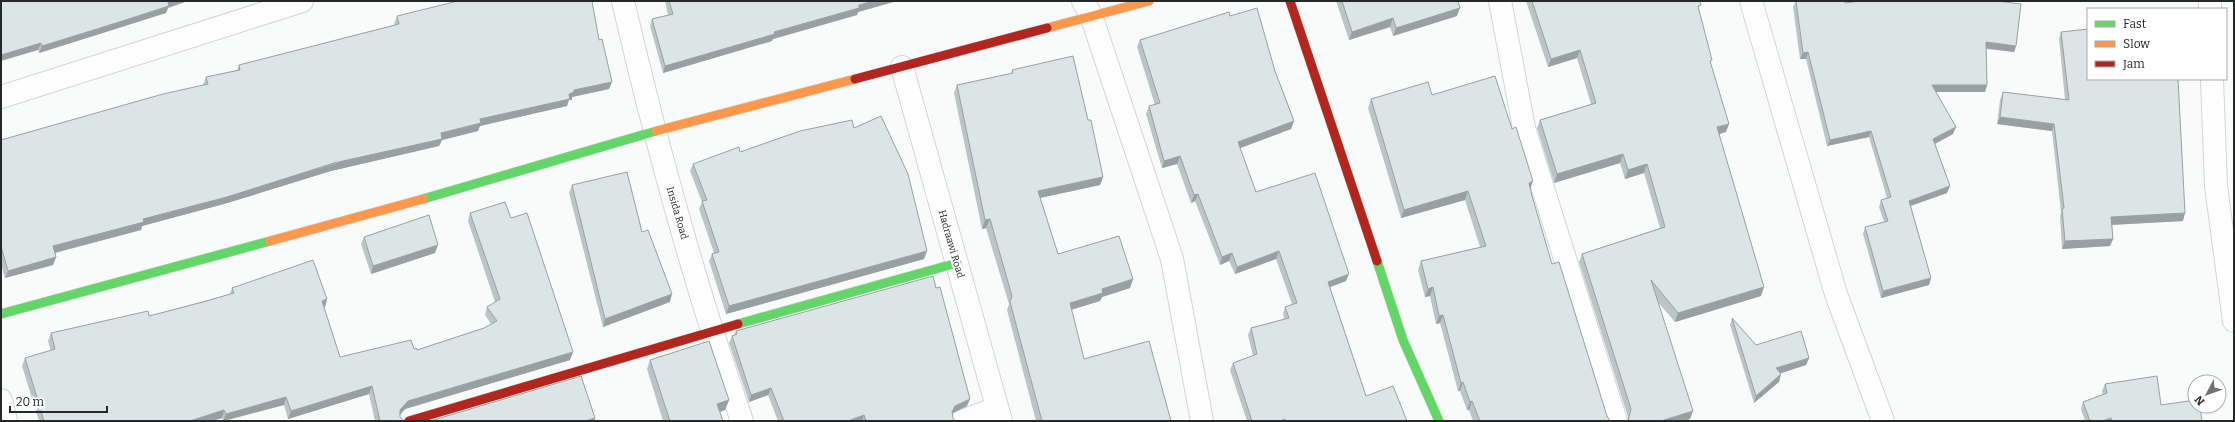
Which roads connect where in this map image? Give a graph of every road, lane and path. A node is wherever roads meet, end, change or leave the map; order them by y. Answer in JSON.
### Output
{"nodes":[{"id":1,"x":302,"y":1,"type":"edge"},
{"id":2,"x":623,"y":1,"type":"edge"},
{"id":3,"x":1149,"y":1,"type":"edge"},
{"id":4,"x":1290,"y":1,"type":"edge"},
{"id":5,"x":1500,"y":1,"type":"edge"},
{"id":6,"x":1750,"y":1,"type":"edge"},
{"id":7,"x":1087,"y":8,"type":"edge"},
{"id":8,"x":902,"y":67,"type":"junction"},
{"id":9,"x":2212,"y":80,"type":"edge"},
{"id":10,"x":1,"y":97,"type":"edge"},
{"id":11,"x":654,"y":132,"type":"junction"},
{"id":12,"x":957,"y":264,"type":"junction"},
{"id":13,"x":1,"y":314,"type":"edge"},
{"id":14,"x":2234,"y":321,"type":"edge"},
{"id":15,"x":711,"y":331,"type":"junction"},
{"id":16,"x":1,"y":400,"type":"edge"},
{"id":17,"x":999,"y":415,"type":"edge"},
{"id":18,"x":6,"y":421,"type":"edge"},
{"id":19,"x":409,"y":421,"type":"edge"},
{"id":20,"x":742,"y":421,"type":"edge"},
{"id":21,"x":962,"y":421,"type":"edge"},
{"id":22,"x":1202,"y":421,"type":"edge"},
{"id":23,"x":1439,"y":421,"type":"edge"},
{"id":24,"x":1616,"y":421,"type":"edge"},
{"id":25,"x":1883,"y":421,"type":"edge"}],
"edges":[{"from":1,"to":10,"type":"street"},
{"from":2,"to":11,"type":"street","name":"Insida Road"},
{"from":3,"to":7,"type":"street"},
{"from":4,"to":23,"type":"street"},
{"from":5,"to":24,"type":"street"},
{"from":6,"to":25,"type":"street"},
{"from":7,"to":8,"type":"street"},
{"from":7,"to":22,"type":"street"},
{"from":8,"to":11,"type":"street"},
{"from":8,"to":12,"type":"street","name":"Hadraawi Road"},
{"from":9,"to":14,"type":"street"},
{"from":11,"to":13,"type":"street"},
{"from":11,"to":15,"type":"street","name":"Insida Road"},
{"from":12,"to":15,"type":"street"},
{"from":12,"to":17,"type":"street","name":"Hadraawi Road"},
{"from":15,"to":19,"type":"street"},
{"from":15,"to":20,"type":"street","name":"Insida Road"},
{"from":16,"to":18,"type":"street"},
{"from":17,"to":21,"type":"street"}]}
